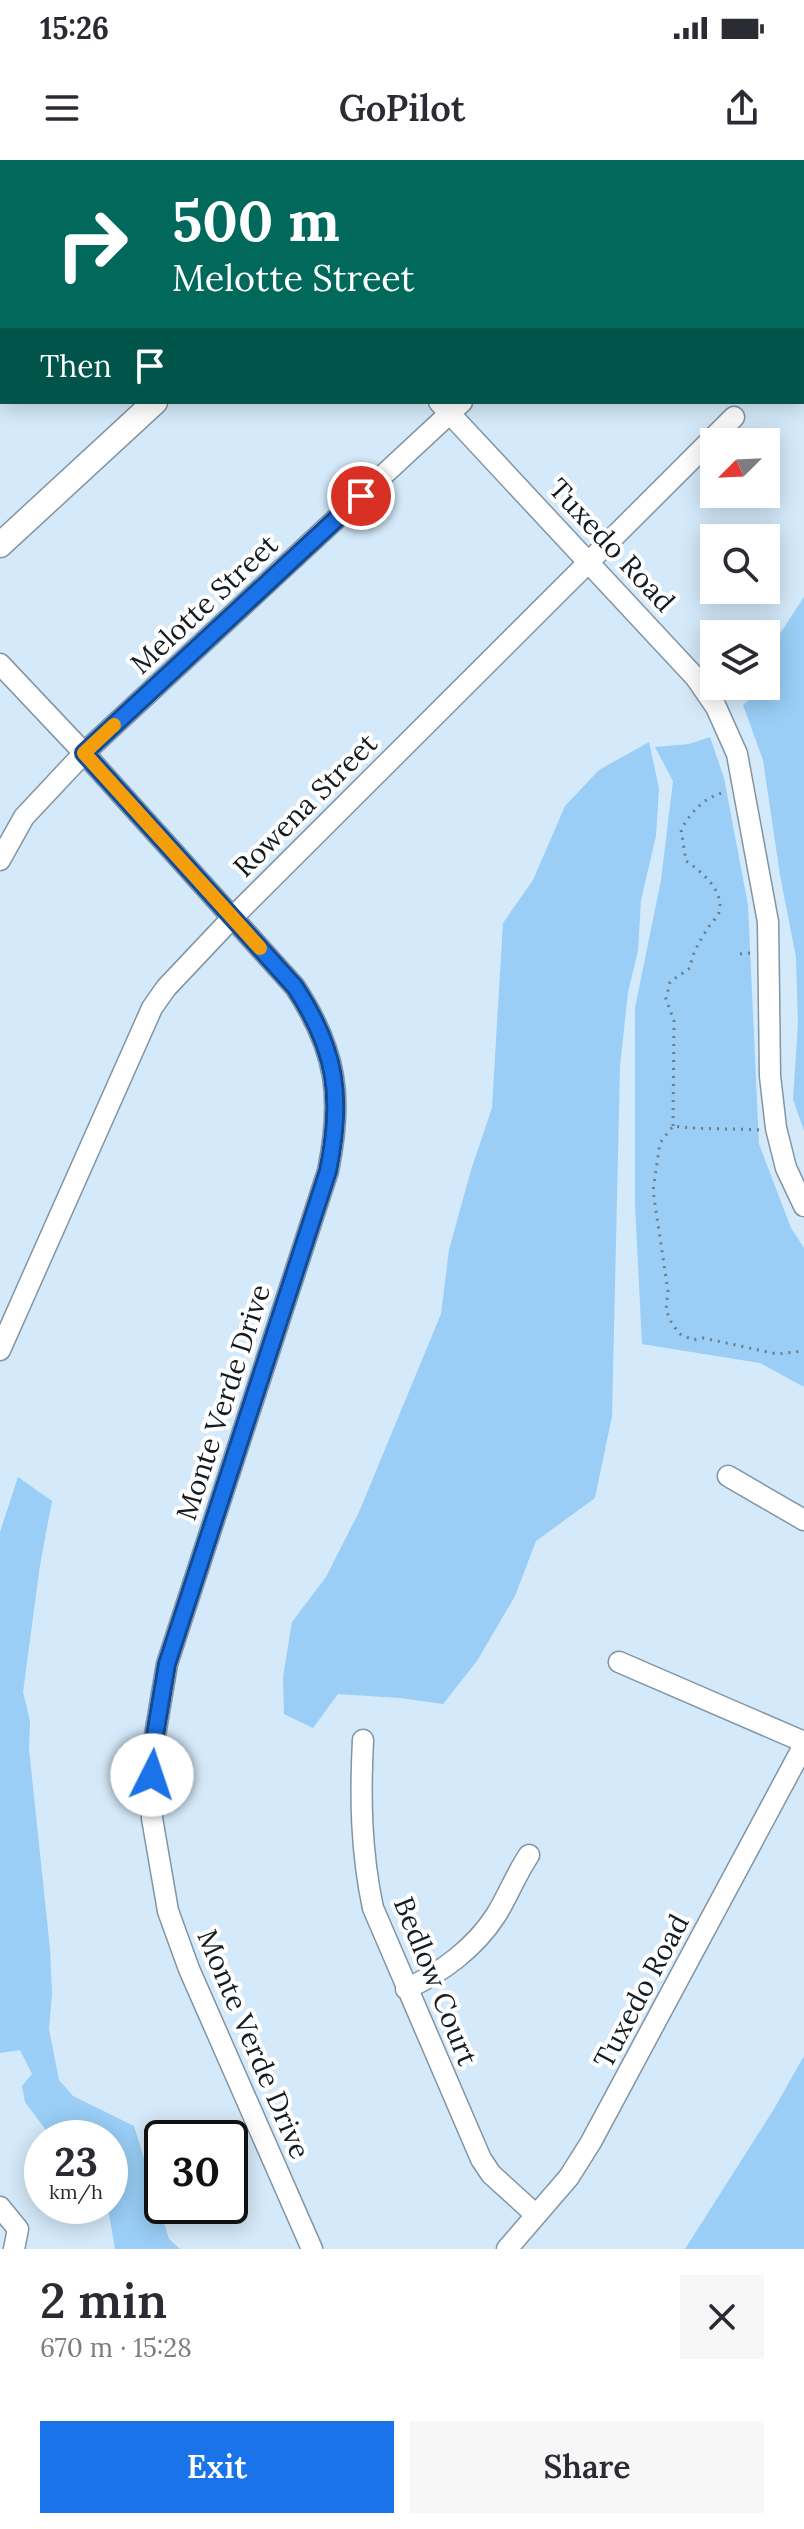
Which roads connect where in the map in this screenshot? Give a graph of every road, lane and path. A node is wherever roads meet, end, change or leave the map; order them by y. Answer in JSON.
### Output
{"nodes":[{"id":1,"x":153,"y":404,"type":"edge"},
{"id":2,"x":450,"y":406,"type":"edge"},
{"id":3,"x":734,"y":417,"type":"dead end"},
{"id":4,"x":0,"y":545,"type":"edge"},
{"id":5,"x":590,"y":562,"type":"junction"},
{"id":6,"x":0,"y":664,"type":"edge"},
{"id":7,"x":84,"y":753,"type":"junction"},
{"id":8,"x":728,"y":792,"type":"dead end"},
{"id":9,"x":0,"y":860,"type":"edge"},
{"id":10,"x":233,"y":917,"type":"junction"},
{"id":11,"x":751,"y":953,"type":"dead end"},
{"id":12,"x":741,"y":954,"type":"dead end"},
{"id":13,"x":673,"y":1126,"type":"junction"},
{"id":14,"x":761,"y":1130,"type":"dead end"},
{"id":15,"x":804,"y":1206,"type":"edge"},
{"id":16,"x":0,"y":1350,"type":"edge"},
{"id":17,"x":804,"y":1351,"type":"edge"},
{"id":18,"x":728,"y":1476,"type":"dead end"},
{"id":19,"x":804,"y":1520,"type":"edge"},
{"id":20,"x":619,"y":1662,"type":"dead end"},
{"id":21,"x":363,"y":1740,"type":"dead end"},
{"id":22,"x":804,"y":1744,"type":"edge"},
{"id":23,"x":529,"y":1855,"type":"dead end"},
{"id":24,"x":406,"y":1989,"type":"junction"},
{"id":25,"x":2,"y":2208,"type":"edge"},
{"id":26,"x":536,"y":2215,"type":"junction"},
{"id":27,"x":14,"y":2249,"type":"edge"},
{"id":28,"x":312,"y":2249,"type":"edge"},
{"id":29,"x":507,"y":2249,"type":"edge"}],
"edges":[{"from":1,"to":4,"type":"main road"},
{"from":2,"to":5,"type":"street","name":"Tuxedo Road"},
{"from":2,"to":7,"type":"street","name":"Melotte Street"},
{"from":3,"to":5,"type":"street","name":"Rowena Street"},
{"from":5,"to":10,"type":"street","name":"Rowena Street"},
{"from":5,"to":15,"type":"street","name":"Tuxedo Road"},
{"from":6,"to":7,"type":"street","name":"Monte Verde Drive"},
{"from":7,"to":9,"type":"street","name":"Melotte Street"},
{"from":7,"to":10,"type":"street","name":"Monte Verde Drive"},
{"from":8,"to":13,"type":"path"},
{"from":10,"to":16,"type":"street","name":"Rowena Street"},
{"from":10,"to":28,"type":"street","name":"Monte Verde Drive"},
{"from":11,"to":12,"type":"path"},
{"from":13,"to":14,"type":"path"},
{"from":13,"to":17,"type":"path"},
{"from":18,"to":19,"type":"street"},
{"from":20,"to":22,"type":"street"},
{"from":21,"to":24,"type":"street","name":"Bedlow Court"},
{"from":22,"to":26,"type":"street","name":"Tuxedo Road"},
{"from":23,"to":24,"type":"street"},
{"from":24,"to":26,"type":"street","name":"Bedlow Court"},
{"from":25,"to":27,"type":"street"},
{"from":26,"to":29,"type":"street","name":"Tuxedo Road"}]}
